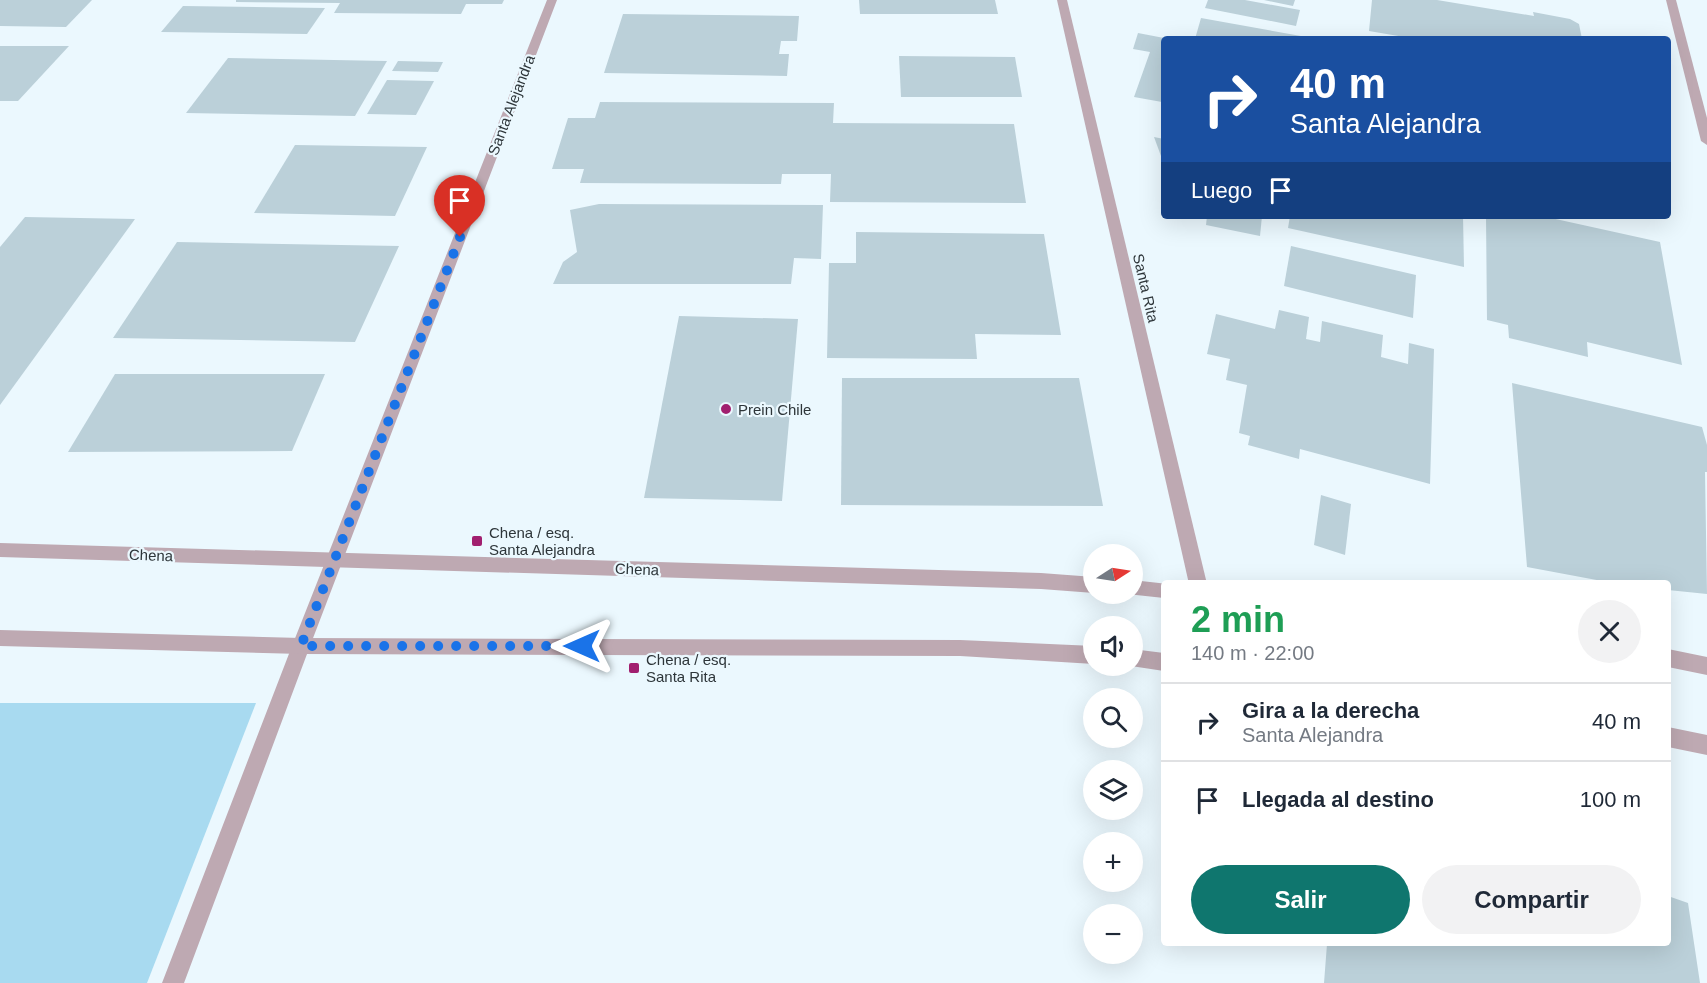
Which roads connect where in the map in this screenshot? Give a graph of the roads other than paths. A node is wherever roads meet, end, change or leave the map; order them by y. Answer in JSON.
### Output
{"nodes":[{"id":1,"x":552,"y":0,"type":"edge"},
{"id":2,"x":1062,"y":0,"type":"edge"},
{"id":3,"x":1671,"y":0,"type":"edge"},
{"id":4,"x":1707,"y":141,"type":"edge"},
{"id":5,"x":0,"y":550,"type":"edge"},
{"id":6,"x":334,"y":560,"type":"junction"},
{"id":7,"x":1197,"y":580,"type":"edge"},
{"id":8,"x":1083,"y":584,"type":"edge"},
{"id":9,"x":1143,"y":589,"type":"edge"},
{"id":10,"x":1161,"y":590,"type":"edge"},
{"id":11,"x":0,"y":638,"type":"edge"},
{"id":12,"x":301,"y":646,"type":"junction"},
{"id":13,"x":1083,"y":655,"type":"edge"},
{"id":14,"x":1143,"y":659,"type":"edge"},
{"id":15,"x":1671,"y":659,"type":"edge"},
{"id":16,"x":1161,"y":662,"type":"edge"},
{"id":17,"x":1707,"y":666,"type":"edge"},
{"id":18,"x":1671,"y":738,"type":"edge"},
{"id":19,"x":1707,"y":745,"type":"edge"},
{"id":20,"x":173,"y":983,"type":"edge"}],
"edges":[{"from":1,"to":6,"type":"street","name":"Santa Alejandra"},
{"from":2,"to":7,"type":"street","name":"Santa Rita"},
{"from":3,"to":4,"type":"street"},
{"from":5,"to":6,"type":"street","name":"Chena"},
{"from":6,"to":8,"type":"street","name":"Chena"},
{"from":6,"to":12,"type":"street","name":"Santa Alejandra"},
{"from":9,"to":10,"type":"street"},
{"from":11,"to":12,"type":"street"},
{"from":12,"to":13,"type":"street"},
{"from":12,"to":20,"type":"street","name":"Santa Alejandra"},
{"from":14,"to":16,"type":"street"},
{"from":15,"to":17,"type":"street"},
{"from":18,"to":19,"type":"street"}]}
